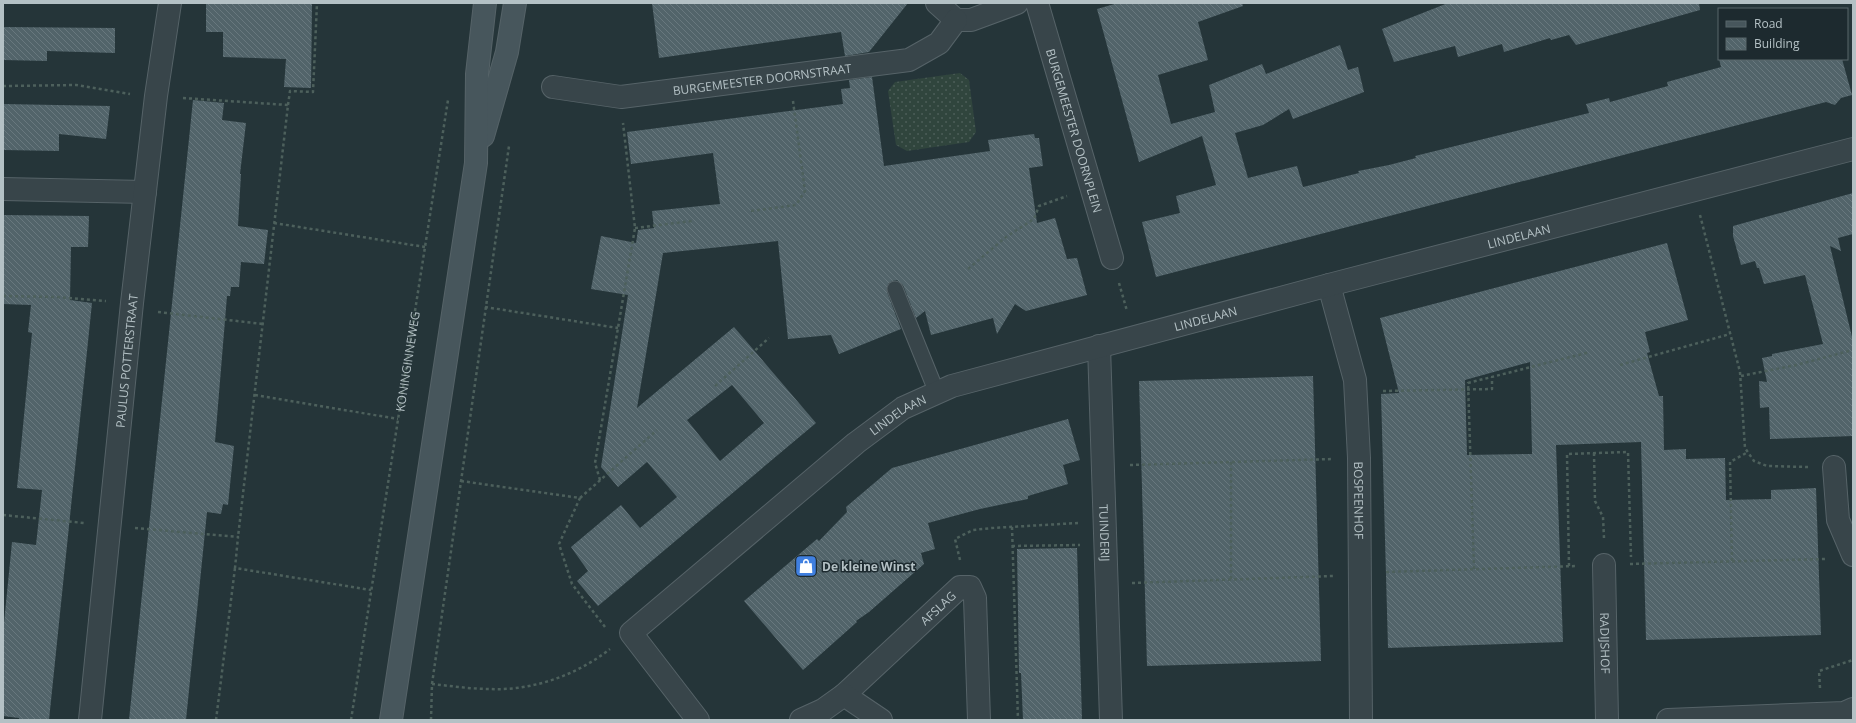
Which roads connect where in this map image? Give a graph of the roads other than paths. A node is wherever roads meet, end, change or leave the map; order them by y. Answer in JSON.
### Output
{"nodes":[{"id":1,"x":170,"y":3,"type":"edge"},
{"id":2,"x":485,"y":3,"type":"edge"},
{"id":3,"x":515,"y":3,"type":"edge"},
{"id":4,"x":937,"y":3,"type":"edge"},
{"id":5,"x":1017,"y":3,"type":"edge"},
{"id":6,"x":1037,"y":3,"type":"edge"},
{"id":7,"x":956,"y":20,"type":"junction"},
{"id":8,"x":553,"y":87,"type":"dead end"},
{"id":9,"x":1853,"y":149,"type":"edge"},
{"id":10,"x":476,"y":162,"type":"junction"},
{"id":11,"x":3,"y":189,"type":"edge"},
{"id":12,"x":145,"y":192,"type":"junction"},
{"id":13,"x":1112,"y":258,"type":"road end"},
{"id":14,"x":1330,"y":285,"type":"junction"},
{"id":15,"x":895,"y":289,"type":"dead end"},
{"id":16,"x":1099,"y":346,"type":"junction"},
{"id":17,"x":937,"y":393,"type":"junction"},
{"id":18,"x":1834,"y":467,"type":"road end"},
{"id":19,"x":1853,"y":554,"type":"edge"},
{"id":20,"x":1604,"y":565,"type":"road end"},
{"id":21,"x":844,"y":695,"type":"junction"},
{"id":22,"x":1853,"y":709,"type":"edge"},
{"id":23,"x":393,"y":717,"type":"edge"},
{"id":24,"x":90,"y":720,"type":"edge"},
{"id":25,"x":698,"y":720,"type":"edge"},
{"id":26,"x":801,"y":720,"type":"edge"},
{"id":27,"x":881,"y":720,"type":"edge"},
{"id":28,"x":979,"y":720,"type":"edge"},
{"id":29,"x":1111,"y":720,"type":"edge"},
{"id":30,"x":1360,"y":720,"type":"edge"},
{"id":31,"x":1607,"y":720,"type":"edge"},
{"id":32,"x":1668,"y":720,"type":"edge"}],
"edges":[{"from":1,"to":12,"type":"street","name":"PAULUS POTTERSTRAAT"},
{"from":2,"to":10,"type":"main road"},
{"from":3,"to":10,"type":"main road"},
{"from":4,"to":7,"type":"street"},
{"from":5,"to":7,"type":"street"},
{"from":6,"to":13,"type":"street","name":"BURGEMEESTER DOORNPLEIN"},
{"from":7,"to":8,"type":"street","name":"BURGEMEESTER DOORNSTRAAT"},
{"from":9,"to":14,"type":"street","name":"LINDELAAN"},
{"from":10,"to":23,"type":"main road"},
{"from":11,"to":12,"type":"street"},
{"from":12,"to":24,"type":"street","name":"PAULUS POTTERSTRAAT"},
{"from":14,"to":16,"type":"street","name":"LINDELAAN"},
{"from":14,"to":30,"type":"street","name":"BOSPEENHOF"},
{"from":15,"to":17,"type":"lane"},
{"from":16,"to":17,"type":"street","name":"LINDELAAN"},
{"from":16,"to":29,"type":"street","name":"TUINDERIJ"},
{"from":17,"to":25,"type":"street","name":"LINDELAAN"},
{"from":18,"to":19,"type":"street"},
{"from":20,"to":31,"type":"street","name":"RADIJSHOF"},
{"from":21,"to":26,"type":"street","name":"AFSLAG"},
{"from":21,"to":27,"type":"street"},
{"from":21,"to":28,"type":"street","name":"AFSLAG"},
{"from":22,"to":32,"type":"street"}]}
